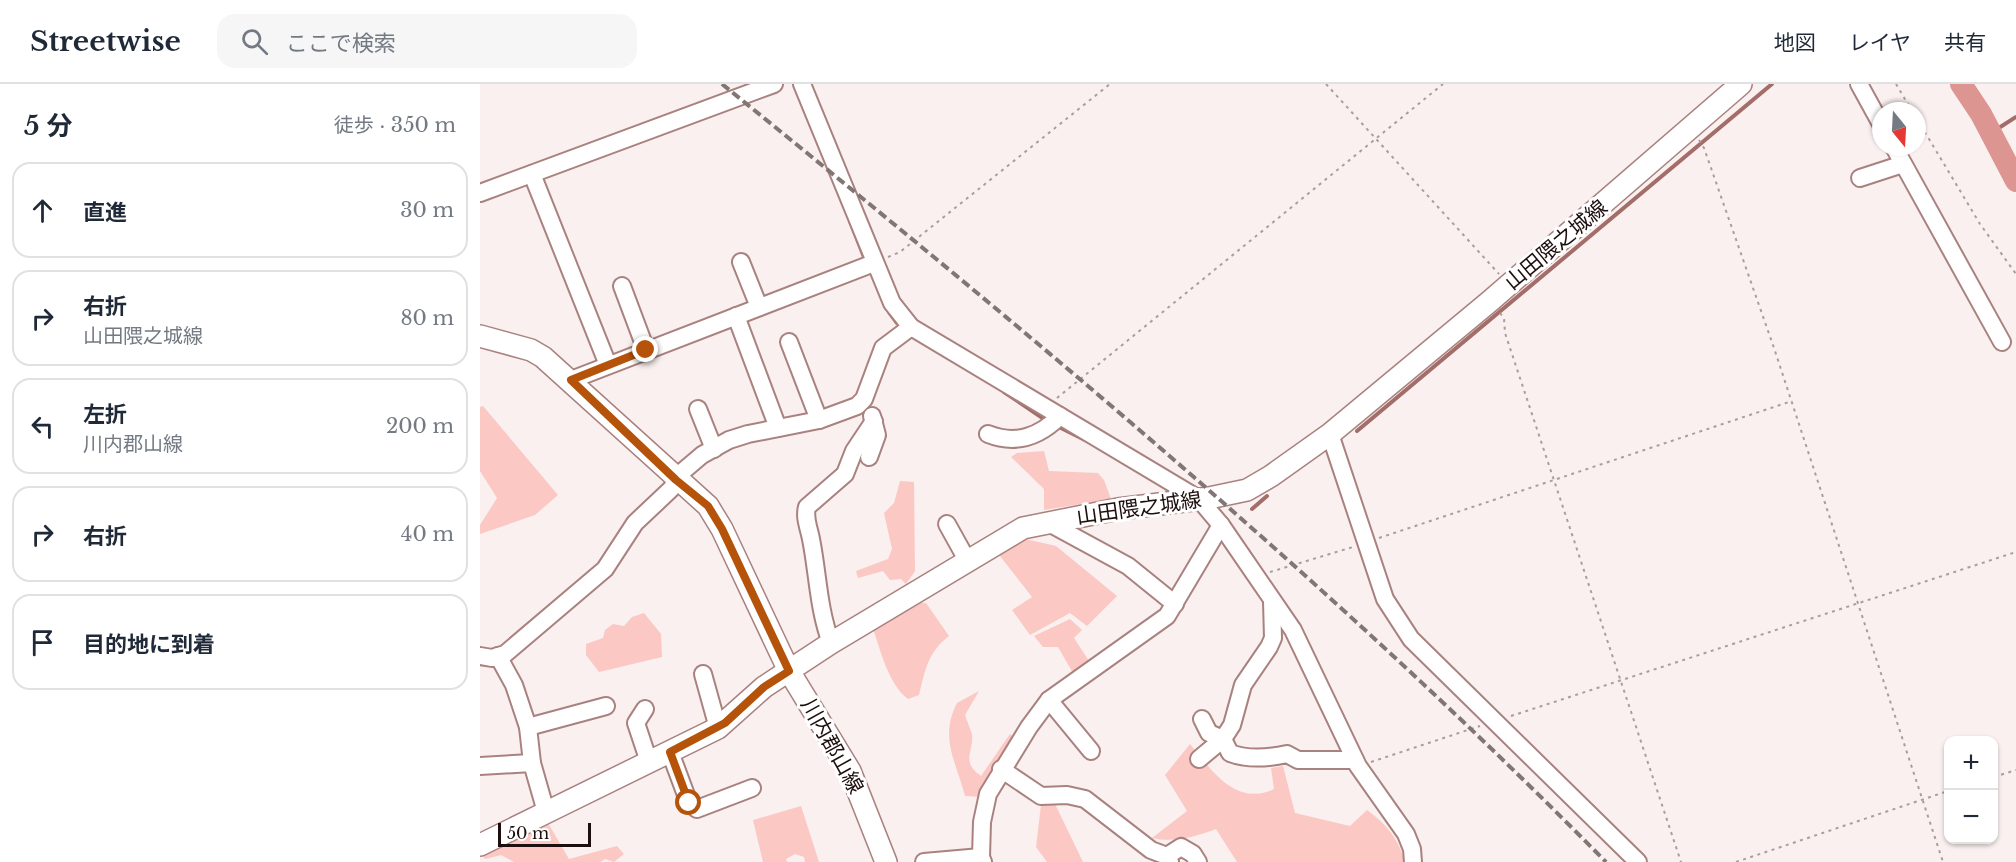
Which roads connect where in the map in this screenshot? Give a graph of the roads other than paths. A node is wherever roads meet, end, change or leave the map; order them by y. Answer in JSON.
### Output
{"nodes":[{"id":1,"x":774,"y":84,"type":"edge"},
{"id":2,"x":802,"y":84,"type":"edge"},
{"id":3,"x":1741,"y":84,"type":"edge"},
{"id":4,"x":1859,"y":84,"type":"edge"},
{"id":5,"x":1872,"y":108,"type":"edge"},
{"id":6,"x":1899,"y":156,"type":"edge"},
{"id":7,"x":1903,"y":164,"type":"junction"},
{"id":8,"x":532,"y":174,"type":"junction"},
{"id":9,"x":1860,"y":178,"type":"dead end"},
{"id":10,"x":480,"y":193,"type":"edge"},
{"id":11,"x":741,"y":262,"type":"dead end"},
{"id":12,"x":870,"y":265,"type":"junction"},
{"id":13,"x":622,"y":286,"type":"dead end"},
{"id":14,"x":759,"y":307,"type":"junction"},
{"id":15,"x":736,"y":316,"type":"junction"},
{"id":16,"x":911,"y":327,"type":"junction"},
{"id":17,"x":480,"y":336,"type":"edge"},
{"id":18,"x":789,"y":342,"type":"dead end"},
{"id":19,"x":2002,"y":342,"type":"dead end"},
{"id":20,"x":646,"y":350,"type":"junction"},
{"id":21,"x":608,"y":365,"type":"junction"},
{"id":22,"x":571,"y":380,"type":"junction"},
{"id":23,"x":864,"y":399,"type":"junction"},
{"id":24,"x":698,"y":409,"type":"dead end"},
{"id":25,"x":1053,"y":418,"type":"junction"},
{"id":26,"x":819,"y":420,"type":"junction"},
{"id":27,"x":874,"y":421,"type":"junction"},
{"id":28,"x":778,"y":428,"type":"junction"},
{"id":29,"x":988,"y":434,"type":"dead end"},
{"id":30,"x":1329,"y":434,"type":"junction"},
{"id":31,"x":714,"y":449,"type":"junction"},
{"id":32,"x":869,"y":457,"type":"dead end"},
{"id":33,"x":676,"y":480,"type":"junction"},
{"id":34,"x":1199,"y":499,"type":"junction"},
{"id":35,"x":1047,"y":522,"type":"junction"},
{"id":36,"x":947,"y":524,"type":"dead end"},
{"id":37,"x":1221,"y":525,"type":"junction"},
{"id":38,"x":967,"y":560,"type":"junction"},
{"id":39,"x":1272,"y":601,"type":"junction"},
{"id":40,"x":1175,"y":604,"type":"junction"},
{"id":41,"x":831,"y":643,"type":"junction"},
{"id":42,"x":480,"y":656,"type":"edge"},
{"id":43,"x":498,"y":656,"type":"junction"},
{"id":44,"x":789,"y":671,"type":"junction"},
{"id":45,"x":704,"y":674,"type":"dead end"},
{"id":46,"x":1048,"y":700,"type":"junction"},
{"id":47,"x":606,"y":706,"type":"dead end"},
{"id":48,"x":645,"y":710,"type":"dead end"},
{"id":49,"x":1202,"y":719,"type":"dead end"},
{"id":50,"x":528,"y":727,"type":"junction"},
{"id":51,"x":718,"y":728,"type":"junction"},
{"id":52,"x":1223,"y":739,"type":"junction"},
{"id":53,"x":1091,"y":751,"type":"dead end"},
{"id":54,"x":670,"y":752,"type":"junction"},
{"id":55,"x":1199,"y":759,"type":"dead end"},
{"id":56,"x":649,"y":762,"type":"junction"},
{"id":57,"x":1356,"y":763,"type":"junction"},
{"id":58,"x":532,"y":764,"type":"junction"},
{"id":59,"x":480,"y":766,"type":"edge"},
{"id":60,"x":1001,"y":769,"type":"junction"},
{"id":61,"x":752,"y":788,"type":"dead end"},
{"id":62,"x":546,"y":812,"type":"junction"},
{"id":63,"x":480,"y":845,"type":"edge"},
{"id":64,"x":1168,"y":859,"type":"edge"},
{"id":65,"x":982,"y":860,"type":"edge"},
{"id":66,"x":886,"y":862,"type":"edge"},
{"id":67,"x":924,"y":862,"type":"edge"},
{"id":68,"x":1198,"y":862,"type":"edge"},
{"id":69,"x":1413,"y":862,"type":"edge"},
{"id":70,"x":1638,"y":862,"type":"edge"}],
"edges":[{"from":1,"to":8,"type":"street"},
{"from":2,"to":12,"type":"street"},
{"from":3,"to":30,"type":"main road","name":"山田隈之城線"},
{"from":4,"to":5,"type":"street"},
{"from":6,"to":7,"type":"street"},
{"from":7,"to":9,"type":"street"},
{"from":7,"to":19,"type":"street"},
{"from":8,"to":10,"type":"street"},
{"from":8,"to":21,"type":"street"},
{"from":11,"to":14,"type":"street"},
{"from":12,"to":14,"type":"street"},
{"from":12,"to":16,"type":"street"},
{"from":13,"to":20,"type":"street"},
{"from":14,"to":15,"type":"street"},
{"from":15,"to":20,"type":"street"},
{"from":15,"to":28,"type":"street"},
{"from":16,"to":23,"type":"street"},
{"from":16,"to":25,"type":"street"},
{"from":17,"to":22,"type":"main road","name":"川内郡山線"},
{"from":18,"to":26,"type":"street"},
{"from":20,"to":21,"type":"street"},
{"from":21,"to":22,"type":"street"},
{"from":22,"to":33,"type":"main road","name":"川内郡山線"},
{"from":23,"to":26,"type":"street"},
{"from":23,"to":27,"type":"street"},
{"from":24,"to":31,"type":"street"},
{"from":25,"to":29,"type":"street"},
{"from":25,"to":34,"type":"street"},
{"from":26,"to":28,"type":"street"},
{"from":27,"to":32,"type":"street"},
{"from":27,"to":41,"type":"street"},
{"from":28,"to":31,"type":"street"},
{"from":30,"to":34,"type":"main road","name":"山田隈之城線"},
{"from":30,"to":70,"type":"street"},
{"from":31,"to":33,"type":"street"},
{"from":33,"to":43,"type":"street"},
{"from":33,"to":44,"type":"main road","name":"川内郡山線"},
{"from":34,"to":35,"type":"main road","name":"山田隈之城線"},
{"from":34,"to":37,"type":"street"},
{"from":35,"to":38,"type":"main road","name":"山田隈之城線"},
{"from":35,"to":40,"type":"street"},
{"from":36,"to":38,"type":"street"},
{"from":37,"to":39,"type":"street"},
{"from":37,"to":40,"type":"street"},
{"from":38,"to":41,"type":"main road","name":"山田隈之城線"},
{"from":39,"to":52,"type":"street"},
{"from":39,"to":57,"type":"street"},
{"from":40,"to":46,"type":"street"},
{"from":41,"to":44,"type":"main road","name":"山田隈之城線"},
{"from":42,"to":43,"type":"street"},
{"from":43,"to":50,"type":"street"},
{"from":44,"to":51,"type":"main road","name":"山田隈之城線"},
{"from":44,"to":66,"type":"main road","name":"川内郡山線"},
{"from":45,"to":51,"type":"street"},
{"from":46,"to":53,"type":"street"},
{"from":46,"to":60,"type":"street"},
{"from":47,"to":50,"type":"street"},
{"from":48,"to":56,"type":"street"},
{"from":49,"to":52,"type":"street"},
{"from":50,"to":58,"type":"street"},
{"from":51,"to":54,"type":"main road","name":"山田隈之城線"},
{"from":52,"to":55,"type":"street"},
{"from":52,"to":57,"type":"street"},
{"from":54,"to":56,"type":"main road","name":"山田隈之城線"},
{"from":54,"to":61,"type":"street"},
{"from":56,"to":62,"type":"main road","name":"山田隈之城線"},
{"from":57,"to":69,"type":"street"},
{"from":58,"to":59,"type":"street"},
{"from":58,"to":62,"type":"street"},
{"from":60,"to":64,"type":"street"},
{"from":60,"to":65,"type":"street"},
{"from":62,"to":63,"type":"main road","name":"山田隈之城線"},
{"from":64,"to":68,"type":"street"},
{"from":65,"to":67,"type":"street"}]}
